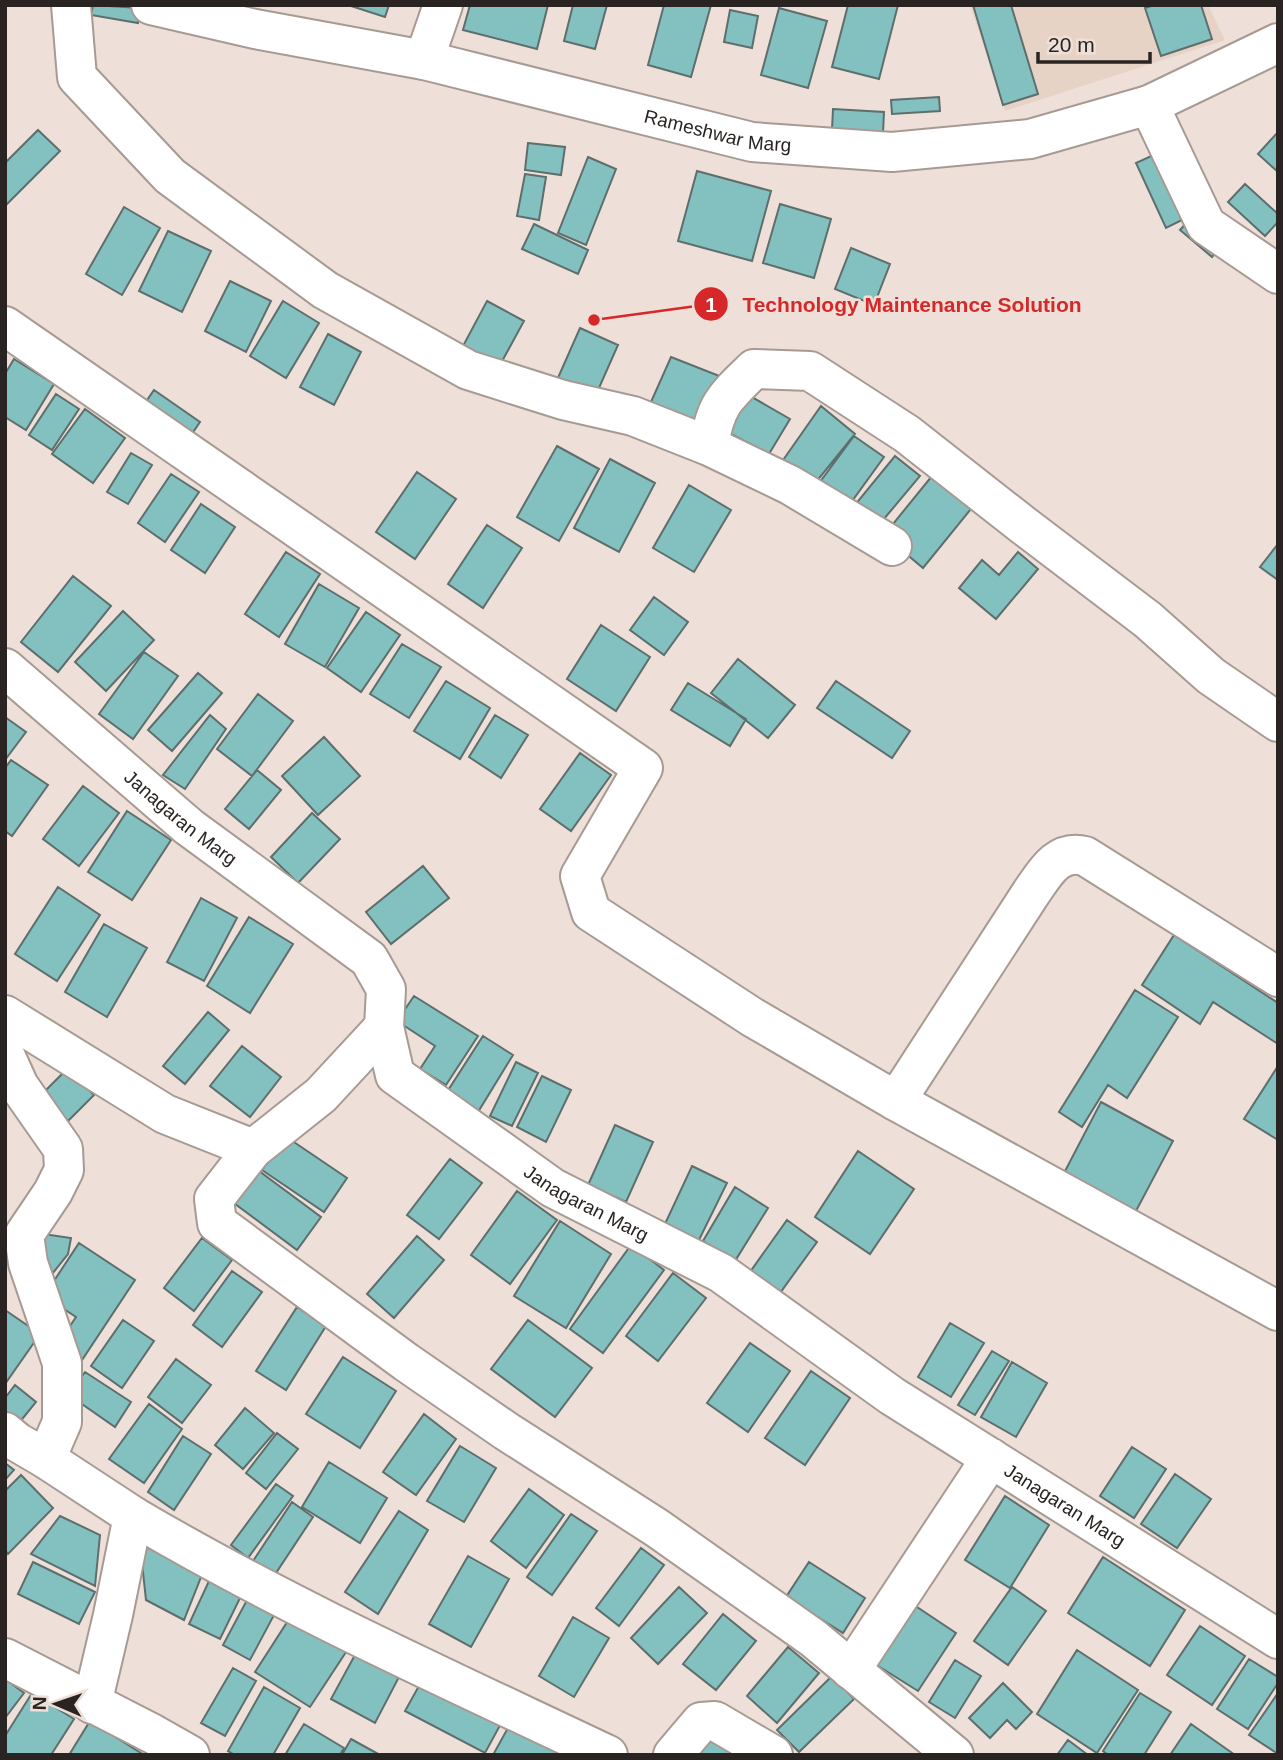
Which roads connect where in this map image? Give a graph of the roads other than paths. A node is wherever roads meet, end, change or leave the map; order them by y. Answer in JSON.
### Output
{"nodes":[{"id":1,"x":71,"y":5,"type":"edge"},
{"id":2,"x":151,"y":5,"type":"edge"},
{"id":3,"x":443,"y":5,"type":"edge"},
{"id":4,"x":1278,"y":43,"type":"edge"},
{"id":5,"x":424,"y":60,"type":"junction"},
{"id":6,"x":1149,"y":105,"type":"junction"},
{"id":7,"x":1278,"y":274,"type":"edge"},
{"id":8,"x":5,"y":326,"type":"edge"},
{"id":9,"x":709,"y":446,"type":"junction"},
{"id":10,"x":892,"y":546,"type":"dead end"},
{"id":11,"x":5,"y":668,"type":"edge"},
{"id":12,"x":1278,"y":722,"type":"edge"},
{"id":13,"x":1278,"y":977,"type":"edge"},
{"id":14,"x":5,"y":1015,"type":"edge"},
{"id":15,"x":384,"y":1027,"type":"junction"},
{"id":16,"x":5,"y":1055,"type":"edge"},
{"id":17,"x":896,"y":1101,"type":"junction"},
{"id":18,"x":253,"y":1149,"type":"junction"},
{"id":19,"x":1278,"y":1311,"type":"edge"},
{"id":20,"x":5,"y":1432,"type":"edge"},
{"id":21,"x":991,"y":1458,"type":"junction"},
{"id":22,"x":46,"y":1459,"type":"junction"},
{"id":23,"x":132,"y":1516,"type":"junction"},
{"id":24,"x":1278,"y":1639,"type":"edge"},
{"id":25,"x":5,"y":1658,"type":"edge"},
{"id":26,"x":850,"y":1670,"type":"junction"},
{"id":27,"x":92,"y":1704,"type":"junction"},
{"id":28,"x":190,"y":1755,"type":"edge"},
{"id":29,"x":608,"y":1755,"type":"edge"},
{"id":30,"x":673,"y":1755,"type":"edge"},
{"id":31,"x":773,"y":1755,"type":"edge"},
{"id":32,"x":954,"y":1755,"type":"edge"}],
"edges":[{"from":1,"to":9,"type":"street"},
{"from":2,"to":5,"type":"street","name":"Rameshwar Marg"},
{"from":3,"to":5,"type":"street"},
{"from":4,"to":6,"type":"street","name":"Rameshwar Marg"},
{"from":5,"to":6,"type":"street","name":"Rameshwar Marg"},
{"from":6,"to":7,"type":"street"},
{"from":8,"to":17,"type":"street"},
{"from":9,"to":10,"type":"street"},
{"from":9,"to":12,"type":"street"},
{"from":11,"to":15,"type":"street","name":"Janagaran Marg"},
{"from":13,"to":17,"type":"street"},
{"from":14,"to":18,"type":"street"},
{"from":15,"to":18,"type":"street"},
{"from":15,"to":21,"type":"street","name":"Janagaran Marg"},
{"from":16,"to":22,"type":"street"},
{"from":17,"to":19,"type":"street"},
{"from":18,"to":26,"type":"street"},
{"from":20,"to":22,"type":"street"},
{"from":21,"to":24,"type":"street","name":"Janagaran Marg"},
{"from":21,"to":26,"type":"street"},
{"from":22,"to":23,"type":"street"},
{"from":23,"to":27,"type":"street"},
{"from":23,"to":29,"type":"street"},
{"from":25,"to":27,"type":"street"},
{"from":26,"to":32,"type":"street"},
{"from":27,"to":28,"type":"street"},
{"from":30,"to":31,"type":"street"}]}
